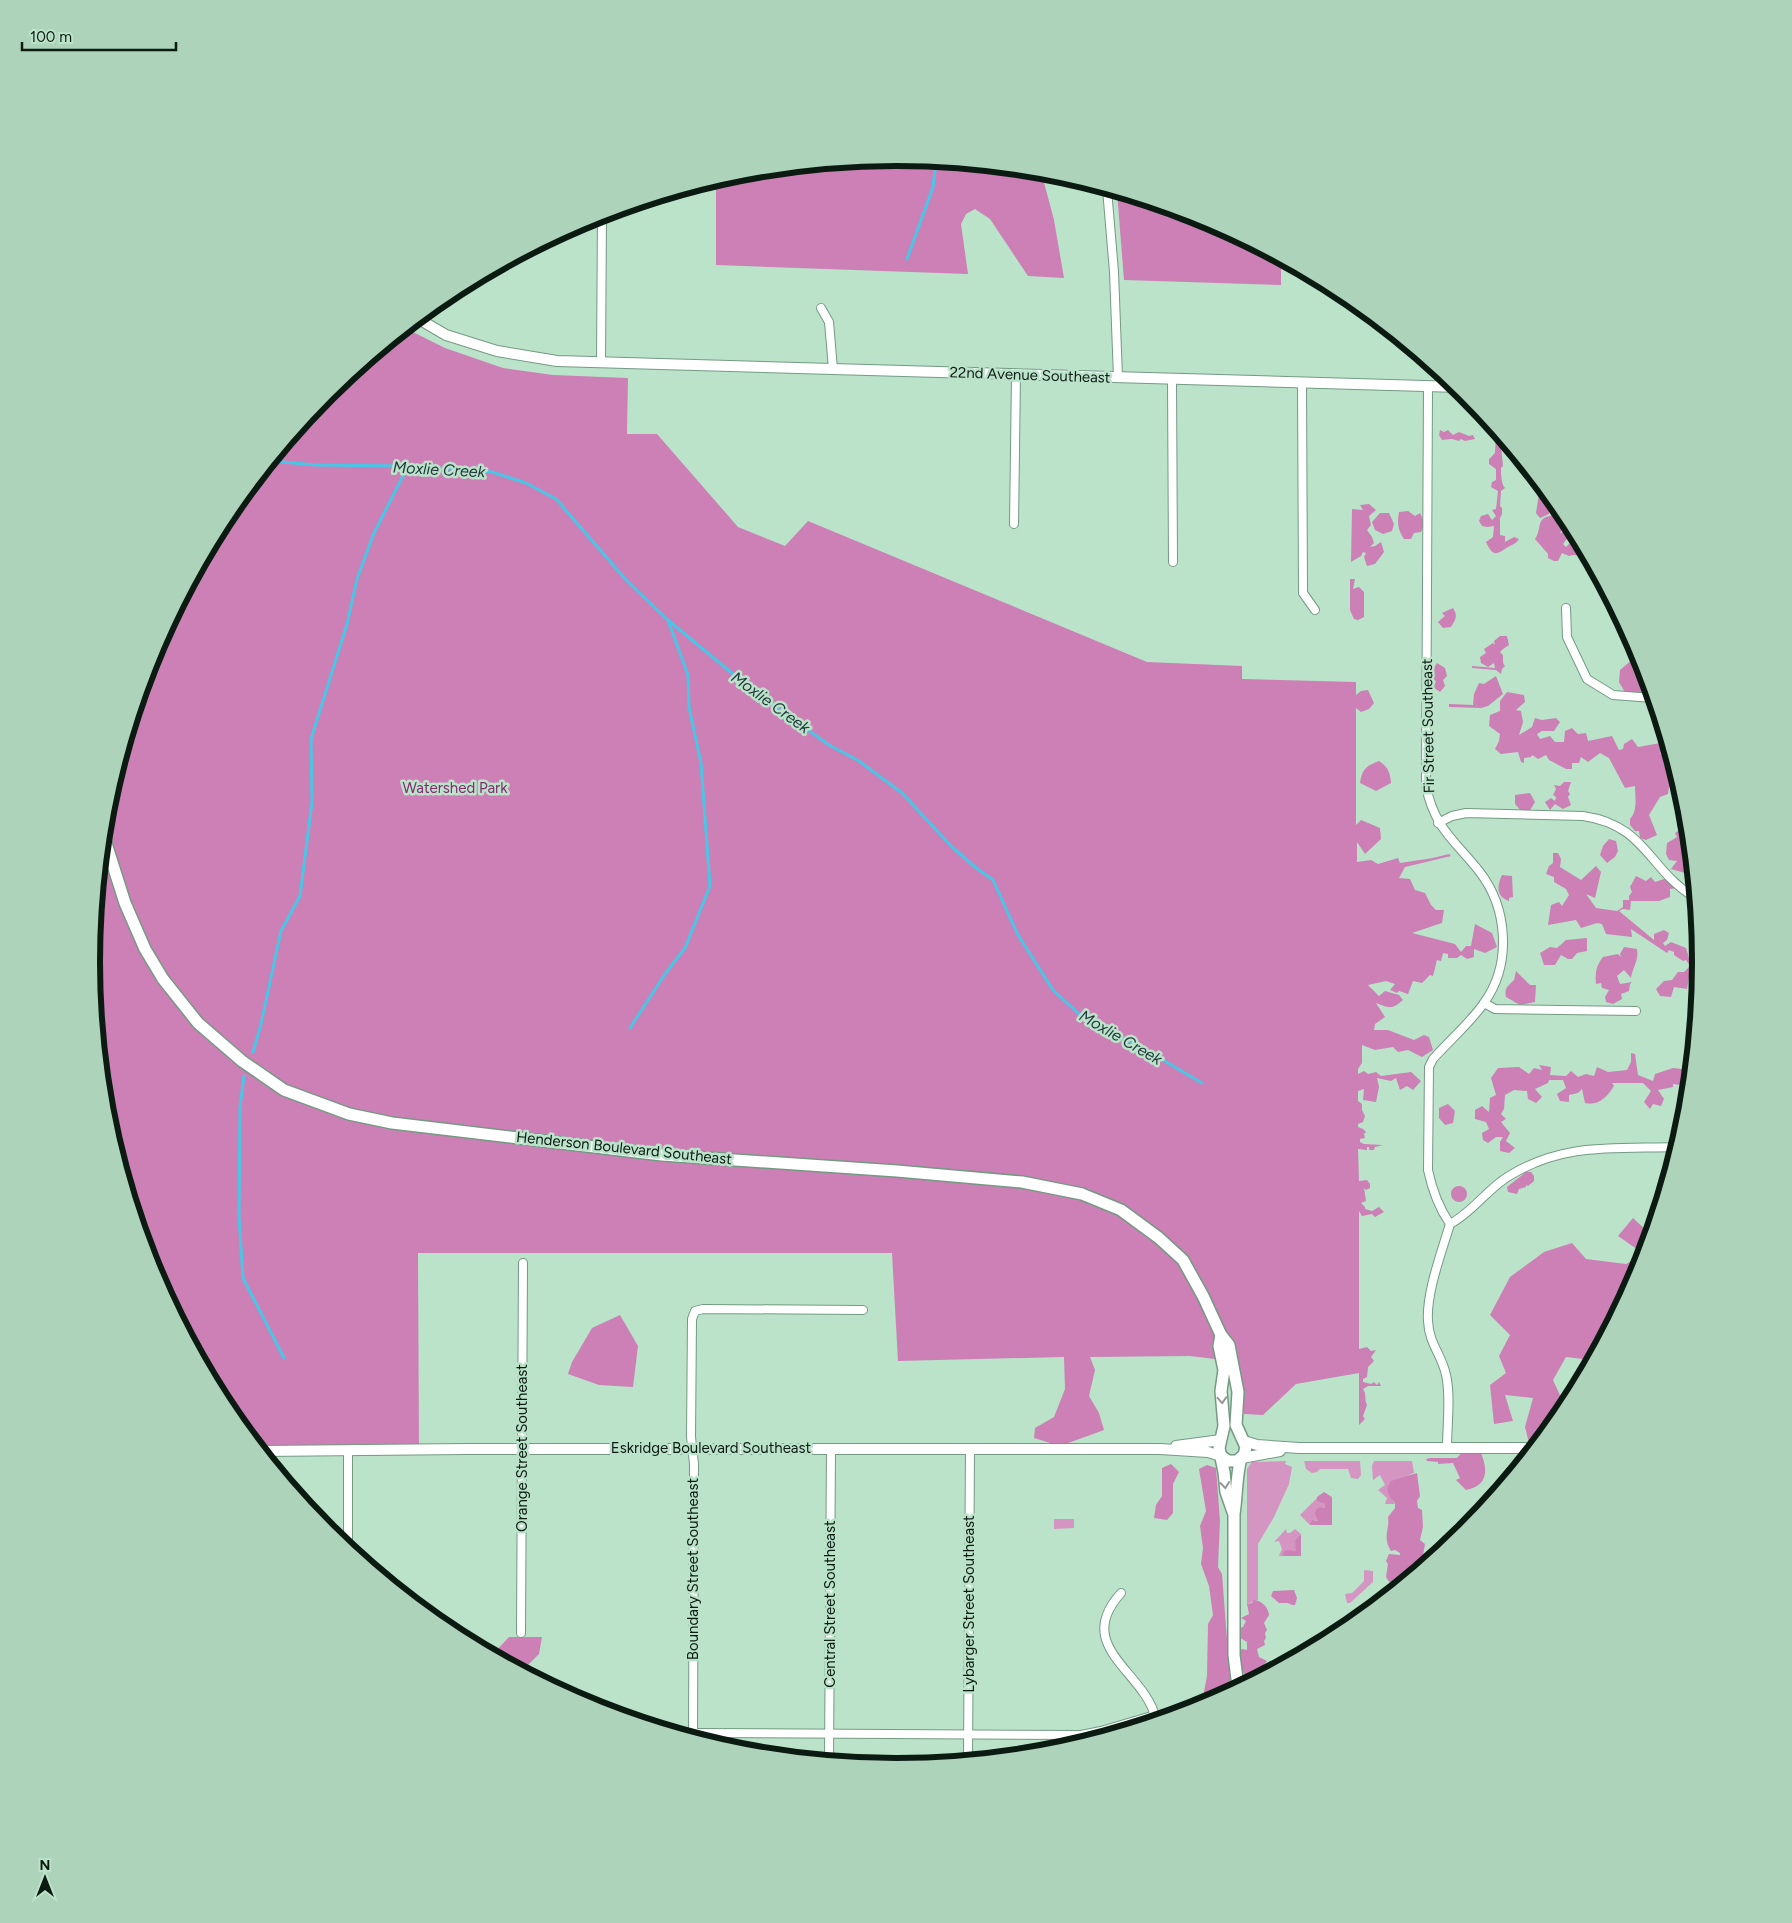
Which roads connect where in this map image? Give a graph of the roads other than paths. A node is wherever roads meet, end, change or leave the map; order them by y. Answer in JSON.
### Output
{"nodes":[{"id":1,"x":1107,"y":195,"type":"edge"},
{"id":2,"x":602,"y":222,"type":"edge"},
{"id":3,"x":821,"y":308,"type":"dead end"},
{"id":4,"x":423,"y":322,"type":"edge"},
{"id":5,"x":602,"y":362,"type":"junction"},
{"id":6,"x":833,"y":370,"type":"junction"},
{"id":7,"x":1016,"y":375,"type":"junction"},
{"id":8,"x":1118,"y":378,"type":"junction"},
{"id":9,"x":1172,"y":380,"type":"junction"},
{"id":10,"x":1302,"y":384,"type":"junction"},
{"id":11,"x":1446,"y":386,"type":"edge"},
{"id":12,"x":1428,"y":387,"type":"junction"},
{"id":13,"x":1014,"y":524,"type":"dead end"},
{"id":14,"x":1173,"y":562,"type":"dead end"},
{"id":15,"x":1566,"y":608,"type":"dead end"},
{"id":16,"x":1315,"y":610,"type":"dead end"},
{"id":17,"x":1647,"y":698,"type":"edge"},
{"id":18,"x":1438,"y":823,"type":"junction"},
{"id":19,"x":108,"y":850,"type":"edge"},
{"id":20,"x":1688,"y":893,"type":"edge"},
{"id":21,"x":1484,"y":1003,"type":"junction"},
{"id":22,"x":1636,"y":1010,"type":"dead end"},
{"id":23,"x":1670,"y":1147,"type":"edge"},
{"id":24,"x":1450,"y":1224,"type":"junction"},
{"id":25,"x":523,"y":1263,"type":"dead end"},
{"id":26,"x":863,"y":1310,"type":"dead end"},
{"id":27,"x":1221,"y":1336,"type":"junction"},
{"id":28,"x":1221,"y":1440,"type":"junction"},
{"id":29,"x":1243,"y":1440,"type":"junction"},
{"id":30,"x":692,"y":1448,"type":"junction"},
{"id":31,"x":831,"y":1448,"type":"junction"},
{"id":32,"x":970,"y":1448,"type":"junction"},
{"id":33,"x":1299,"y":1448,"type":"junction"},
{"id":34,"x":1447,"y":1448,"type":"junction"},
{"id":35,"x":521,"y":1449,"type":"junction"},
{"id":36,"x":1160,"y":1449,"type":"junction"},
{"id":37,"x":1526,"y":1449,"type":"edge"},
{"id":38,"x":348,"y":1450,"type":"junction"},
{"id":39,"x":268,"y":1451,"type":"edge"},
{"id":40,"x":1221,"y":1456,"type":"junction"},
{"id":41,"x":1241,"y":1458,"type":"junction"},
{"id":42,"x":1234,"y":1514,"type":"junction"},
{"id":43,"x":348,"y":1538,"type":"edge"},
{"id":44,"x":1121,"y":1593,"type":"dead end"},
{"id":45,"x":521,"y":1633,"type":"dead end"},
{"id":46,"x":1237,"y":1680,"type":"edge"},
{"id":47,"x":1155,"y":1714,"type":"edge"},
{"id":48,"x":693,"y":1731,"type":"edge"},
{"id":49,"x":829,"y":1734,"type":"junction"},
{"id":50,"x":968,"y":1734,"type":"junction"},
{"id":51,"x":711,"y":1735,"type":"edge"},
{"id":52,"x":1081,"y":1735,"type":"edge"},
{"id":53,"x":968,"y":1754,"type":"edge"},
{"id":54,"x":829,"y":1755,"type":"edge"}],
"edges":[{"from":1,"to":8,"type":"street"},
{"from":2,"to":5,"type":"street"},
{"from":3,"to":6,"type":"street"},
{"from":4,"to":5,"type":"street","name":"22nd Avenue Southeast"},
{"from":5,"to":6,"type":"street","name":"22nd Avenue Southeast"},
{"from":6,"to":7,"type":"street","name":"22nd Avenue Southeast"},
{"from":7,"to":8,"type":"street","name":"22nd Avenue Southeast"},
{"from":7,"to":13,"type":"street"},
{"from":8,"to":9,"type":"street","name":"22nd Avenue Southeast"},
{"from":9,"to":10,"type":"street","name":"22nd Avenue Southeast"},
{"from":9,"to":14,"type":"street"},
{"from":10,"to":12,"type":"street","name":"22nd Avenue Southeast"},
{"from":10,"to":16,"type":"street"},
{"from":11,"to":12,"type":"street","name":"22nd Avenue Southeast"},
{"from":12,"to":18,"type":"street","name":"Fir Street Southeast"},
{"from":15,"to":17,"type":"street"},
{"from":18,"to":20,"type":"street"},
{"from":18,"to":21,"type":"street","name":"Fir Street Southeast"},
{"from":19,"to":27,"type":"main road","name":"Henderson Boulevard Southeast"},
{"from":21,"to":22,"type":"street"},
{"from":21,"to":24,"type":"street","name":"Fir Street Southeast"},
{"from":23,"to":24,"type":"street"},
{"from":24,"to":34,"type":"street"},
{"from":25,"to":35,"type":"street","name":"Orange Street Southeast"},
{"from":26,"to":30,"type":"street","name":"Boundary Street Southeast"},
{"from":27,"to":28,"type":"main road","name":"Henderson Boulevard Southeast","one_way":true},
{"from":27,"to":29,"type":"main road","name":"Henderson Boulevard Southeast"},
{"from":28,"to":29,"type":"main road"},
{"from":28,"to":36,"type":"street","name":"Eskridge Boulevard Southeast"},
{"from":28,"to":40,"type":"main road"},
{"from":29,"to":33,"type":"street"},
{"from":29,"to":41,"type":"main road"},
{"from":30,"to":31,"type":"street","name":"Eskridge Boulevard Southeast"},
{"from":30,"to":35,"type":"street","name":"Eskridge Boulevard Southeast"},
{"from":30,"to":48,"type":"street","name":"Boundary Street Southeast"},
{"from":31,"to":32,"type":"street","name":"Eskridge Boulevard Southeast"},
{"from":31,"to":49,"type":"street","name":"Central Street Southeast"},
{"from":32,"to":36,"type":"street","name":"Eskridge Boulevard Southeast"},
{"from":32,"to":50,"type":"street","name":"Lybarger Street Southeast"},
{"from":33,"to":34,"type":"street"},
{"from":33,"to":41,"type":"street"},
{"from":34,"to":37,"type":"street"},
{"from":35,"to":38,"type":"street","name":"Eskridge Boulevard Southeast"},
{"from":35,"to":45,"type":"street","name":"Orange Street Southeast"},
{"from":36,"to":40,"type":"street","name":"Eskridge Boulevard Southeast"},
{"from":38,"to":39,"type":"street","name":"Eskridge Boulevard Southeast"},
{"from":38,"to":43,"type":"street"},
{"from":40,"to":41,"type":"main road"},
{"from":40,"to":42,"type":"main road","one_way":true},
{"from":41,"to":42,"type":"main road"},
{"from":42,"to":46,"type":"main road"},
{"from":44,"to":47,"type":"street"},
{"from":49,"to":50,"type":"street"},
{"from":49,"to":51,"type":"street"},
{"from":49,"to":54,"type":"street","name":"Central Street Southeast"},
{"from":50,"to":52,"type":"street"},
{"from":50,"to":53,"type":"street","name":"Lybarger Street Southeast"}]}
